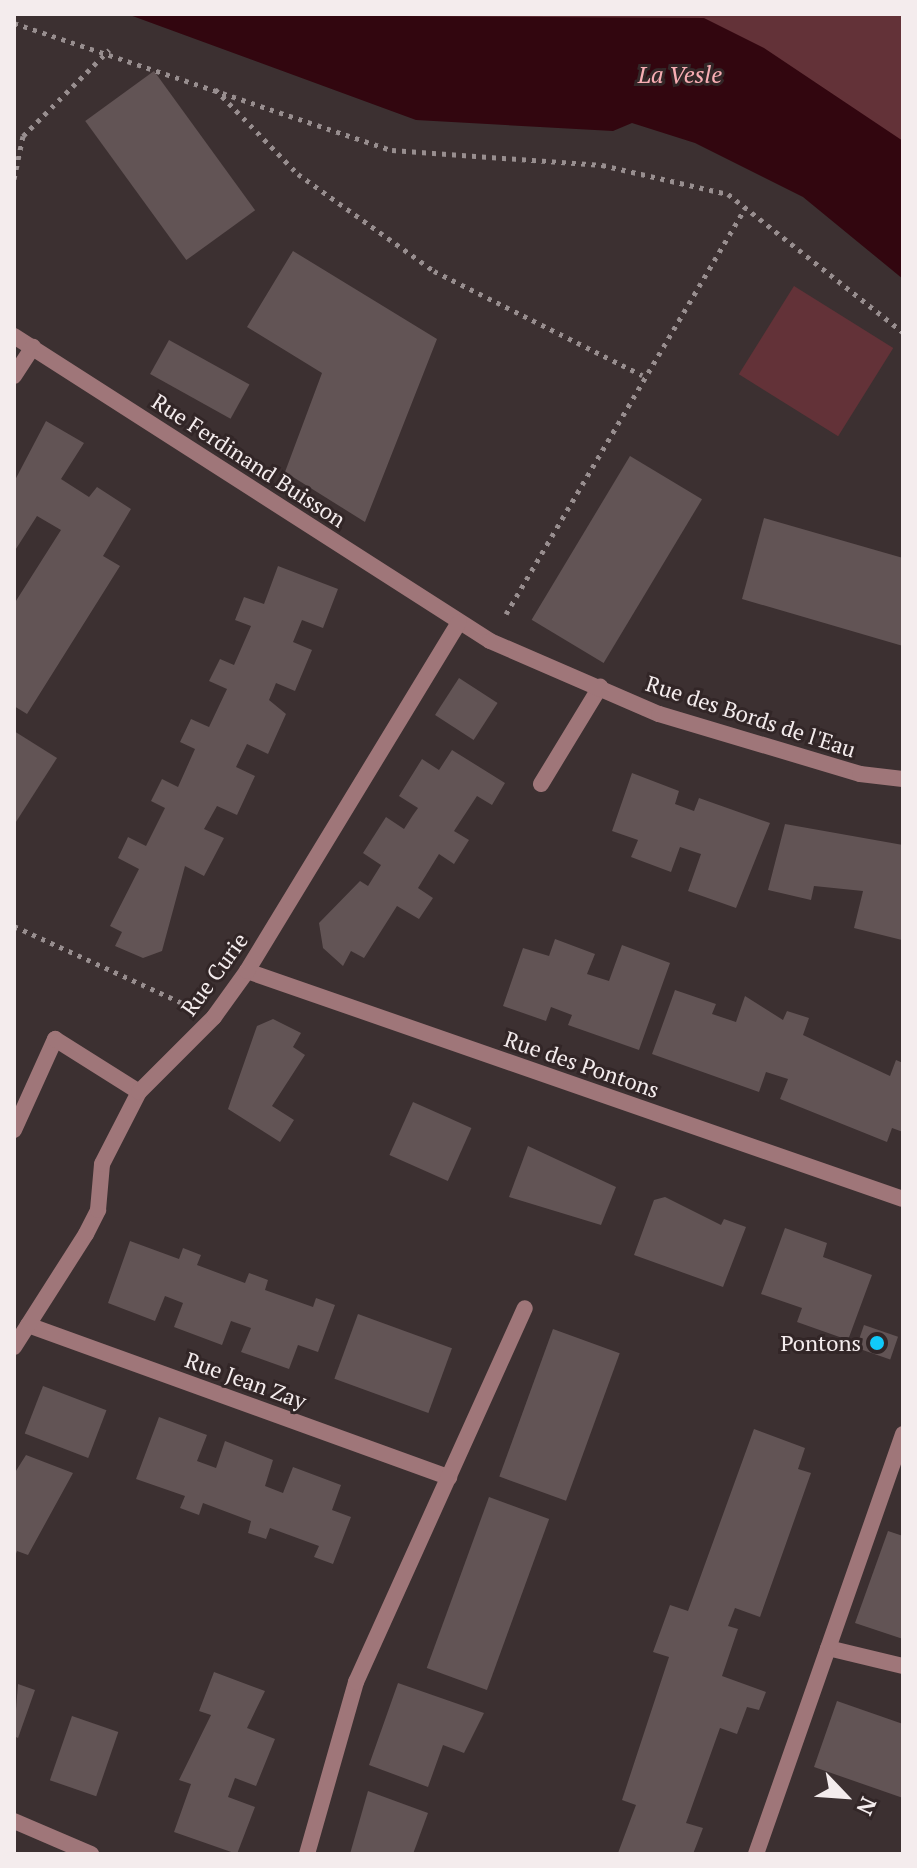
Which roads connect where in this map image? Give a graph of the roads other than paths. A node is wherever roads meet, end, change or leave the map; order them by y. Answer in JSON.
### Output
{"nodes":[{"id":1,"x":14,"y":336,"type":"edge"},
{"id":2,"x":33,"y":347,"type":"junction"},
{"id":3,"x":14,"y":376,"type":"edge"},
{"id":4,"x":459,"y":622,"type":"junction"},
{"id":5,"x":600,"y":687,"type":"junction"},
{"id":6,"x":903,"y":779,"type":"edge"},
{"id":7,"x":541,"y":784,"type":"dead end"},
{"id":8,"x":247,"y":971,"type":"junction"},
{"id":9,"x":139,"y":1092,"type":"junction"},
{"id":10,"x":14,"y":1130,"type":"edge"},
{"id":11,"x":903,"y":1199,"type":"edge"},
{"id":12,"x":525,"y":1308,"type":"dead end"},
{"id":13,"x":28,"y":1325,"type":"junction"},
{"id":14,"x":14,"y":1347,"type":"edge"},
{"id":15,"x":903,"y":1434,"type":"edge"},
{"id":16,"x":449,"y":1477,"type":"junction"},
{"id":17,"x":828,"y":1648,"type":"junction"},
{"id":18,"x":903,"y":1666,"type":"edge"},
{"id":19,"x":14,"y":1821,"type":"edge"},
{"id":20,"x":91,"y":1854,"type":"edge"},
{"id":21,"x":307,"y":1854,"type":"edge"},
{"id":22,"x":756,"y":1854,"type":"edge"}],
"edges":[{"from":1,"to":2,"type":"street","name":"Rue Ferdinand Buisson"},
{"from":2,"to":3,"type":"street"},
{"from":2,"to":4,"type":"street","name":"Rue Ferdinand Buisson"},
{"from":4,"to":5,"type":"street","name":"Rue des Bords de l'Eau"},
{"from":4,"to":8,"type":"street","name":"Rue Curie"},
{"from":5,"to":6,"type":"street","name":"Rue des Bords de l'Eau"},
{"from":5,"to":7,"type":"street"},
{"from":8,"to":9,"type":"street","name":"Rue Curie"},
{"from":8,"to":11,"type":"street","name":"Rue des Pontons"},
{"from":9,"to":10,"type":"street"},
{"from":9,"to":13,"type":"street","name":"Rue Curie"},
{"from":12,"to":16,"type":"street"},
{"from":13,"to":14,"type":"street","name":"Rue Curie"},
{"from":13,"to":16,"type":"street","name":"Rue Jean Zay"},
{"from":15,"to":17,"type":"street"},
{"from":16,"to":21,"type":"street"},
{"from":17,"to":18,"type":"street"},
{"from":17,"to":22,"type":"street"},
{"from":19,"to":20,"type":"street"}]}
